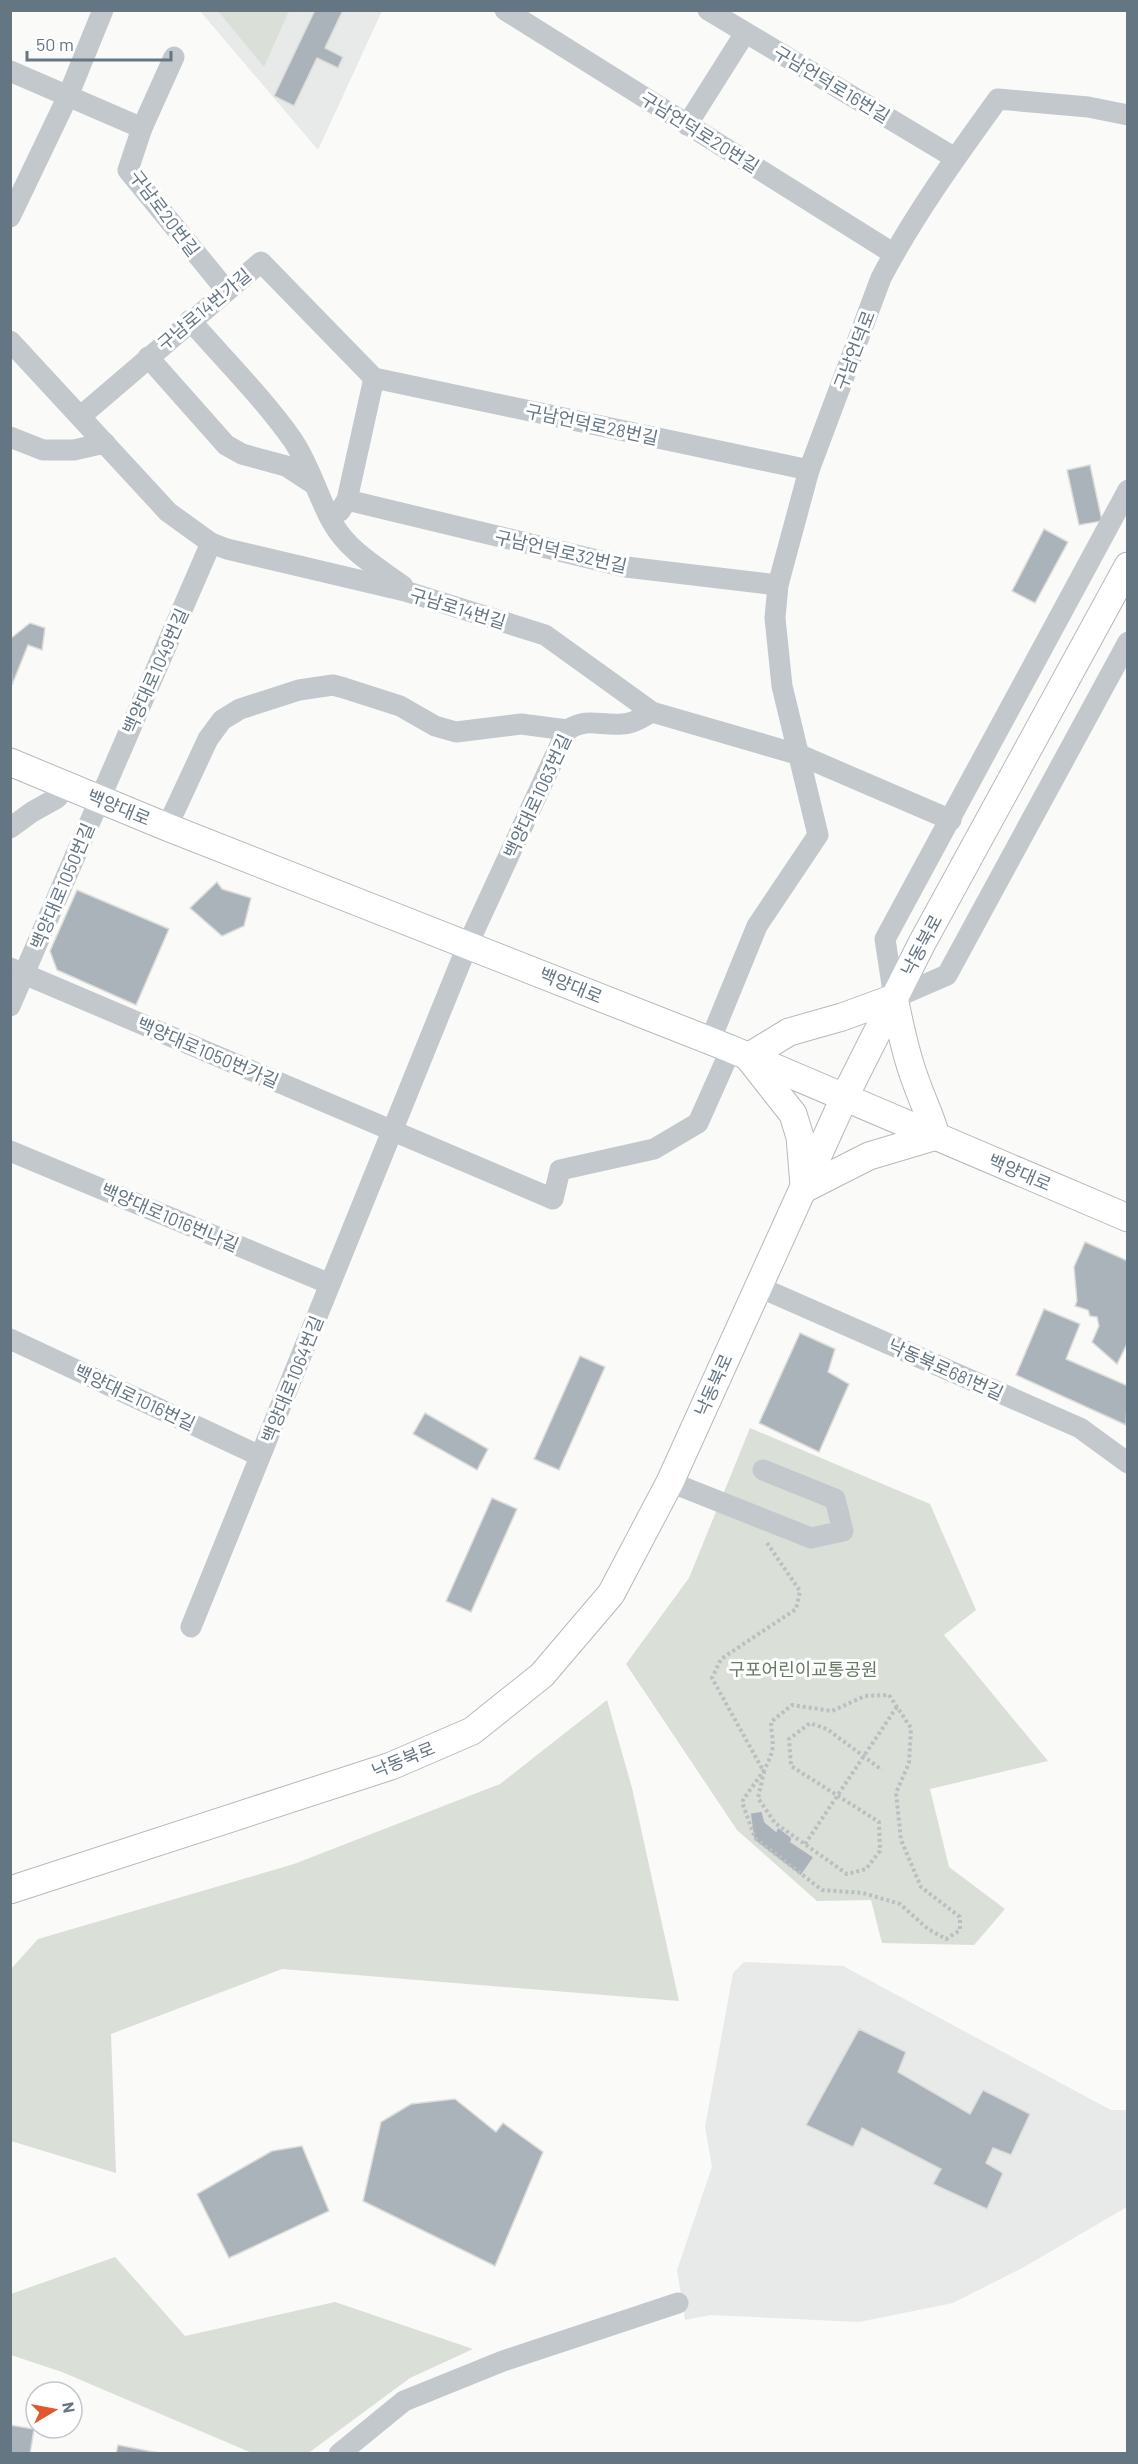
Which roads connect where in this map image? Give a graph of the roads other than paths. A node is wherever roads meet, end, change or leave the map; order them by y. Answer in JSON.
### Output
{"nodes":[{"id":1,"x":103,"y":10,"type":"edge"},
{"id":2,"x":505,"y":10,"type":"edge"},
{"id":3,"x":708,"y":10,"type":"edge"},
{"id":4,"x":745,"y":33,"type":"junction"},
{"id":5,"x":174,"y":57,"type":"dead end"},
{"id":6,"x":10,"y":71,"type":"edge"},
{"id":7,"x":68,"y":96,"type":"junction"},
{"id":8,"x":1128,"y":115,"type":"edge"},
{"id":9,"x":687,"y":124,"type":"junction"},
{"id":10,"x":142,"y":128,"type":"junction"},
{"id":11,"x":955,"y":158,"type":"junction"},
{"id":12,"x":10,"y":217,"type":"edge"},
{"id":13,"x":894,"y":254,"type":"junction"},
{"id":14,"x":226,"y":290,"type":"junction"},
{"id":15,"x":190,"y":320,"type":"junction"},
{"id":16,"x":10,"y":341,"type":"edge"},
{"id":17,"x":148,"y":357,"type":"junction"},
{"id":18,"x":374,"y":378,"type":"junction"},
{"id":19,"x":81,"y":416,"type":"junction"},
{"id":20,"x":10,"y":437,"type":"edge"},
{"id":21,"x":105,"y":443,"type":"junction"},
{"id":22,"x":809,"y":470,"type":"junction"},
{"id":23,"x":318,"y":488,"type":"junction"},
{"id":24,"x":1128,"y":490,"type":"edge"},
{"id":25,"x":347,"y":500,"type":"junction"},
{"id":26,"x":332,"y":521,"type":"junction"},
{"id":27,"x":211,"y":543,"type":"junction"},
{"id":28,"x":1128,"y":567,"type":"edge"},
{"id":29,"x":778,"y":585,"type":"junction"},
{"id":30,"x":413,"y":594,"type":"junction"},
{"id":31,"x":1128,"y":642,"type":"edge"},
{"id":32,"x":652,"y":712,"type":"junction"},
{"id":33,"x":567,"y":730,"type":"junction"},
{"id":34,"x":800,"y":755,"type":"junction"},
{"id":35,"x":10,"y":762,"type":"edge"},
{"id":36,"x":67,"y":786,"type":"junction"},
{"id":37,"x":99,"y":799,"type":"junction"},
{"id":38,"x":951,"y":820,"type":"junction"},
{"id":39,"x":166,"y":827,"type":"junction"},
{"id":40,"x":10,"y":828,"type":"edge"},
{"id":41,"x":468,"y":944,"type":"junction"},
{"id":42,"x":17,"y":971,"type":"edge"},
{"id":43,"x":894,"y":998,"type":"junction"},
{"id":44,"x":10,"y":1006,"type":"edge"},
{"id":45,"x":730,"y":1049,"type":"junction"},
{"id":46,"x":845,"y":1096,"type":"junction"},
{"id":47,"x":392,"y":1131,"type":"junction"},
{"id":48,"x":936,"y":1136,"type":"junction"},
{"id":49,"x":10,"y":1151,"type":"edge"},
{"id":50,"x":804,"y":1189,"type":"junction"},
{"id":51,"x":1128,"y":1218,"type":"edge"},
{"id":52,"x":330,"y":1284,"type":"junction"},
{"id":53,"x":757,"y":1286,"type":"junction"},
{"id":54,"x":10,"y":1339,"type":"edge"},
{"id":55,"x":260,"y":1456,"type":"junction"},
{"id":56,"x":1128,"y":1463,"type":"edge"},
{"id":57,"x":763,"y":1470,"type":"dead end"},
{"id":58,"x":670,"y":1482,"type":"junction"},
{"id":59,"x":191,"y":1627,"type":"dead end"},
{"id":60,"x":10,"y":1890,"type":"edge"},
{"id":61,"x":678,"y":2303,"type":"dead end"},
{"id":62,"x":339,"y":2454,"type":"edge"}],
"edges":[{"from":1,"to":7,"type":"street"},
{"from":2,"to":9,"type":"street","name":"구남언덕로20번길"},
{"from":3,"to":4,"type":"street","name":"구남언덕로16번길"},
{"from":4,"to":9,"type":"street"},
{"from":4,"to":11,"type":"street","name":"구남언덕로16번길"},
{"from":5,"to":10,"type":"street","name":"구남로20번길"},
{"from":6,"to":7,"type":"street"},
{"from":7,"to":10,"type":"street"},
{"from":7,"to":12,"type":"street"},
{"from":8,"to":11,"type":"street","name":"구남언덕로"},
{"from":9,"to":13,"type":"street","name":"구남언덕로20번길"},
{"from":10,"to":14,"type":"street","name":"구남로20번길"},
{"from":11,"to":13,"type":"street","name":"구남언덕로"},
{"from":13,"to":22,"type":"street","name":"구남언덕로"},
{"from":14,"to":15,"type":"street","name":"구남로14번가길"},
{"from":14,"to":18,"type":"street","name":"구남로14번가길"},
{"from":15,"to":17,"type":"street","name":"구남로14번가길"},
{"from":15,"to":23,"type":"street"},
{"from":16,"to":19,"type":"street","name":"구남로14번길"},
{"from":17,"to":19,"type":"street","name":"구남로14번가길"},
{"from":17,"to":23,"type":"street","name":"구남로14번가길"},
{"from":18,"to":22,"type":"street","name":"구남언덕로28번길"},
{"from":18,"to":25,"type":"street"},
{"from":19,"to":21,"type":"street","name":"구남로14번길"},
{"from":20,"to":21,"type":"street"},
{"from":21,"to":27,"type":"street","name":"구남로14번길"},
{"from":22,"to":29,"type":"street","name":"구남언덕로"},
{"from":23,"to":26,"type":"street"},
{"from":24,"to":38,"type":"street"},
{"from":25,"to":26,"type":"street"},
{"from":25,"to":29,"type":"street","name":"구남언덕로32번길"},
{"from":26,"to":30,"type":"street"},
{"from":27,"to":30,"type":"street","name":"구남로14번길"},
{"from":27,"to":37,"type":"street","name":"백양대로1049번길"},
{"from":28,"to":43,"type":"main road","name":"낙동북로"},
{"from":29,"to":34,"type":"street","name":"구남언덕로"},
{"from":30,"to":32,"type":"street","name":"구남로14번길"},
{"from":31,"to":43,"type":"street"},
{"from":32,"to":33,"type":"street","name":"백양대로1063번길"},
{"from":32,"to":34,"type":"street","name":"구남로14번길"},
{"from":33,"to":39,"type":"street"},
{"from":33,"to":41,"type":"street","name":"백양대로1063번길"},
{"from":34,"to":38,"type":"street","name":"구남로14번길"},
{"from":34,"to":45,"type":"street","name":"구남언덕로"},
{"from":35,"to":36,"type":"main road","name":"백양대로"},
{"from":36,"to":37,"type":"main road","name":"백양대로"},
{"from":36,"to":40,"type":"street"},
{"from":37,"to":39,"type":"main road","name":"백양대로"},
{"from":37,"to":42,"type":"street","name":"백양대로1050번길"},
{"from":38,"to":43,"type":"street"},
{"from":39,"to":41,"type":"main road","name":"백양대로"},
{"from":41,"to":45,"type":"main road","name":"백양대로"},
{"from":41,"to":47,"type":"street","name":"백양대로1064번길"},
{"from":42,"to":44,"type":"street","name":"백양대로1050번길"},
{"from":42,"to":47,"type":"street","name":"백양대로1050번가길"},
{"from":43,"to":45,"type":"main road"},
{"from":43,"to":46,"type":"main road","name":"낙동북로"},
{"from":43,"to":48,"type":"main road"},
{"from":45,"to":46,"type":"main road","name":"백양대로"},
{"from":45,"to":47,"type":"street","name":"구남언덕로"},
{"from":45,"to":50,"type":"main road"},
{"from":46,"to":48,"type":"main road","name":"백양대로"},
{"from":46,"to":50,"type":"main road","name":"낙동북로"},
{"from":47,"to":52,"type":"street","name":"백양대로1064번길"},
{"from":48,"to":50,"type":"main road"},
{"from":48,"to":51,"type":"main road","name":"백양대로"},
{"from":49,"to":52,"type":"street","name":"백양대로1016번나길"},
{"from":50,"to":53,"type":"main road","name":"낙동북로"},
{"from":52,"to":55,"type":"street","name":"백양대로1064번길"},
{"from":53,"to":56,"type":"street","name":"낙동북로681번길"},
{"from":53,"to":58,"type":"main road","name":"낙동북로"},
{"from":54,"to":55,"type":"street","name":"백양대로1016번길"},
{"from":55,"to":59,"type":"street","name":"백양대로1064번길"},
{"from":57,"to":58,"type":"street"},
{"from":58,"to":60,"type":"main road","name":"낙동북로"},
{"from":61,"to":62,"type":"street"}]}
